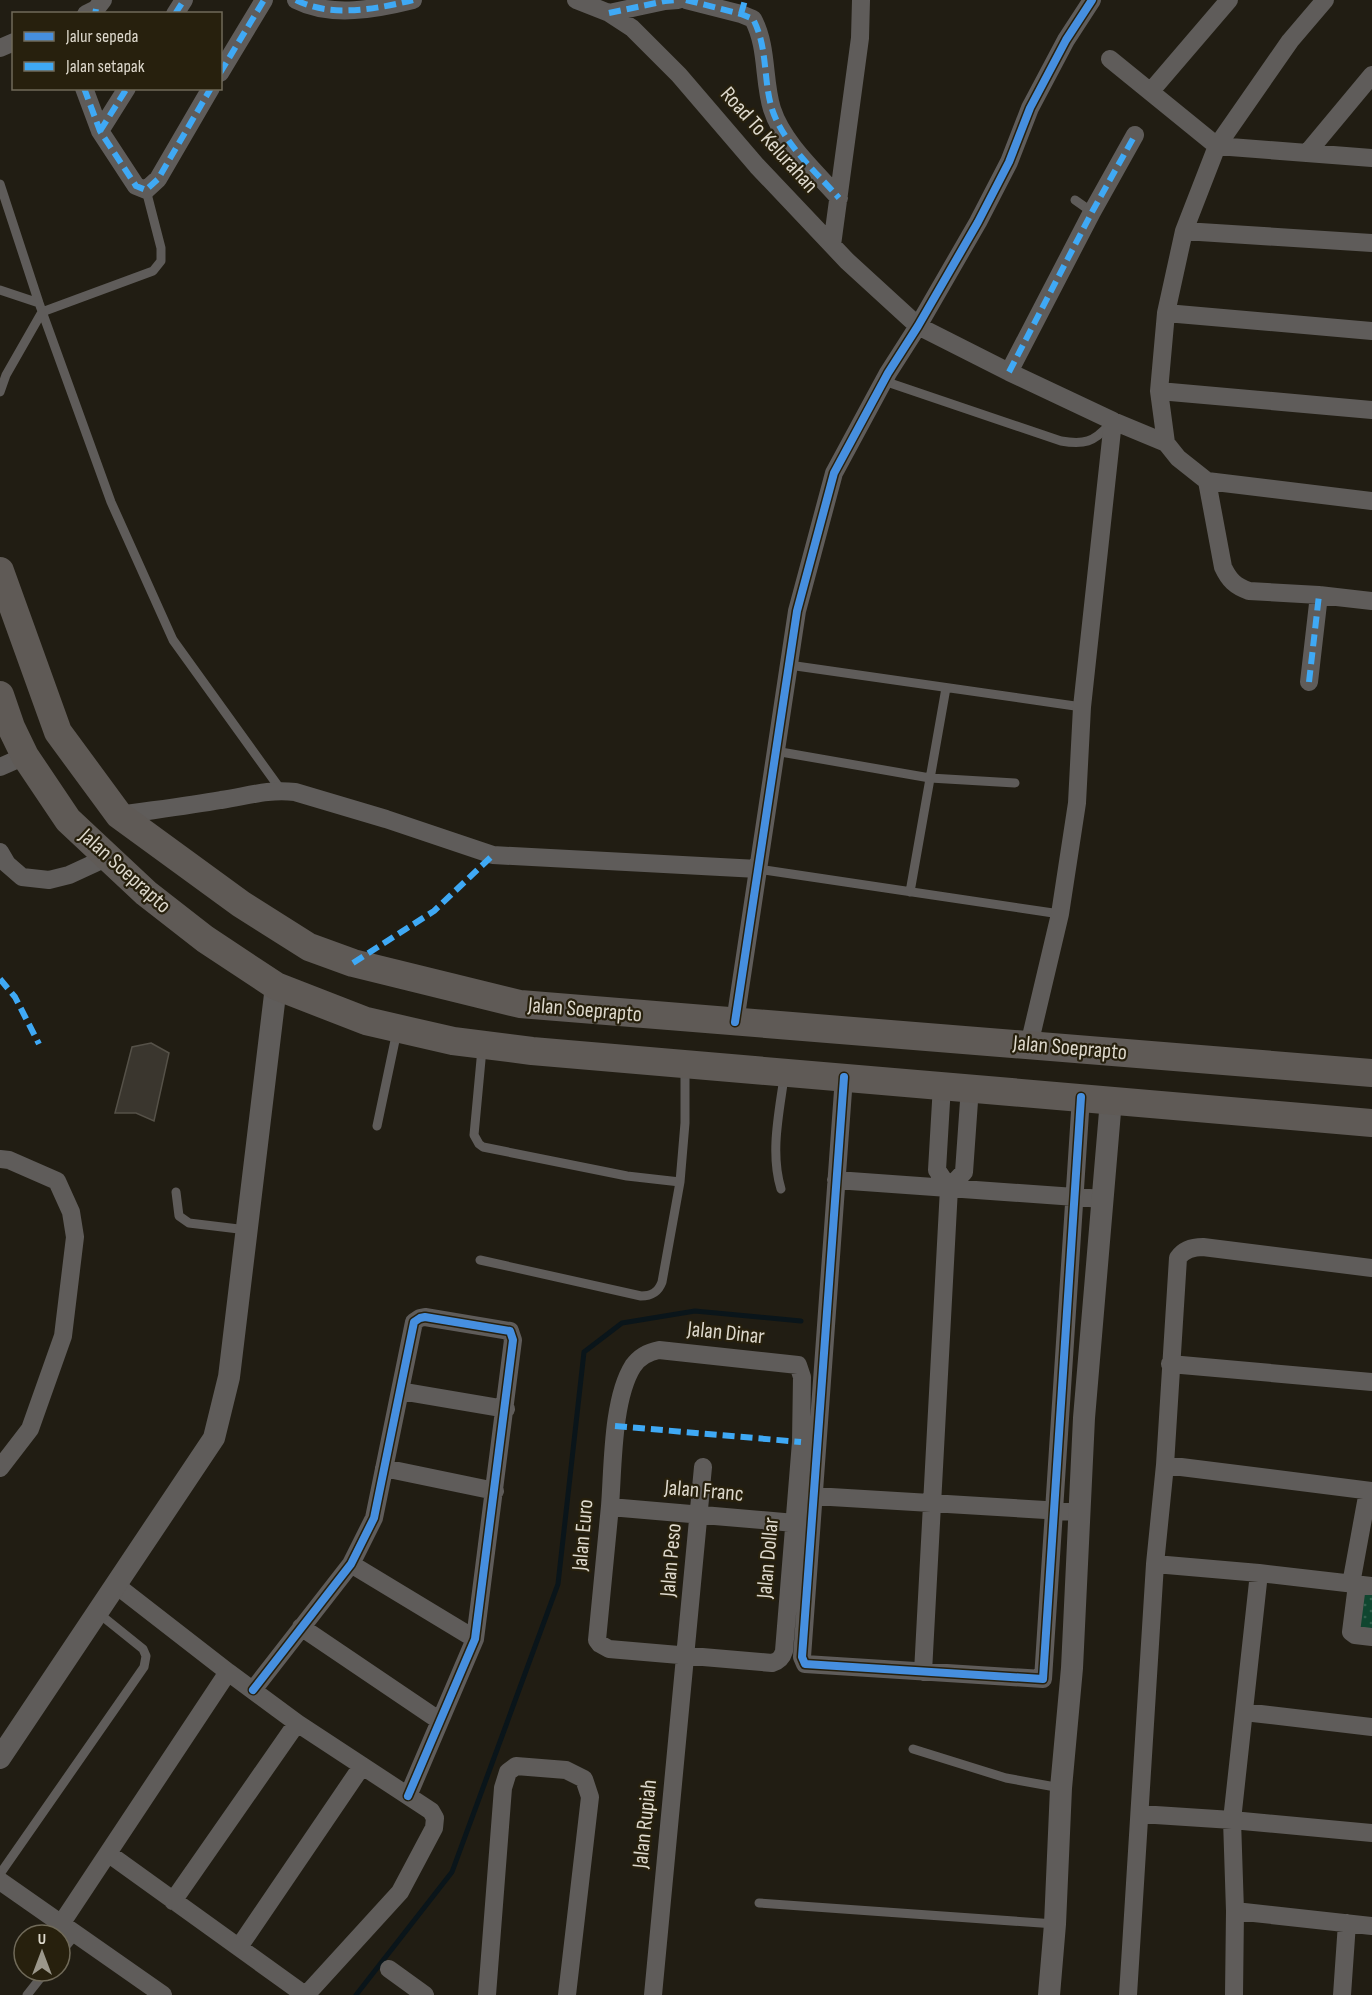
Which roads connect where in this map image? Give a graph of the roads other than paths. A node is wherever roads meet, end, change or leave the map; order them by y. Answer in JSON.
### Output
{"nodes":[{"id":1,"x":264,"y":0,"type":"edge"},
{"id":2,"x":296,"y":0,"type":"edge"},
{"id":3,"x":413,"y":0,"type":"edge"},
{"id":4,"x":576,"y":0,"type":"edge"},
{"id":5,"x":678,"y":0,"type":"edge"},
{"id":6,"x":686,"y":0,"type":"edge"},
{"id":7,"x":861,"y":0,"type":"edge"},
{"id":8,"x":1092,"y":0,"type":"edge"},
{"id":9,"x":1229,"y":0,"type":"edge"},
{"id":10,"x":1325,"y":0,"type":"edge"},
{"id":11,"x":743,"y":7,"type":"edge"},
{"id":12,"x":609,"y":13,"type":"junction"},
{"id":13,"x":1110,"y":59,"type":"dead end"},
{"id":14,"x":222,"y":70,"type":"edge"},
{"id":15,"x":1372,"y":75,"type":"edge"},
{"id":16,"x":85,"y":90,"type":"edge"},
{"id":17,"x":126,"y":90,"type":"edge"},
{"id":18,"x":210,"y":90,"type":"edge"},
{"id":19,"x":1150,"y":91,"type":"junction"},
{"id":20,"x":100,"y":130,"type":"junction"},
{"id":21,"x":1136,"y":135,"type":"dead end"},
{"id":22,"x":1217,"y":146,"type":"junction"},
{"id":23,"x":1307,"y":153,"type":"junction"},
{"id":24,"x":1372,"y":158,"type":"edge"},
{"id":25,"x":0,"y":184,"type":"edge"},
{"id":26,"x":146,"y":190,"type":"junction"},
{"id":27,"x":839,"y":198,"type":"junction"},
{"id":28,"x":1075,"y":200,"type":"dead end"},
{"id":29,"x":1092,"y":212,"type":"junction"},
{"id":30,"x":1184,"y":231,"type":"junction"},
{"id":31,"x":1372,"y":243,"type":"edge"},
{"id":32,"x":832,"y":245,"type":"junction"},
{"id":33,"x":0,"y":290,"type":"edge"},
{"id":34,"x":40,"y":308,"type":"junction"},
{"id":35,"x":1166,"y":313,"type":"junction"},
{"id":36,"x":918,"y":326,"type":"junction"},
{"id":37,"x":1372,"y":331,"type":"edge"},
{"id":38,"x":1009,"y":372,"type":"junction"},
{"id":39,"x":884,"y":381,"type":"junction"},
{"id":40,"x":1159,"y":391,"type":"junction"},
{"id":41,"x":0,"y":392,"type":"edge"},
{"id":42,"x":1372,"y":410,"type":"edge"},
{"id":43,"x":1113,"y":421,"type":"junction"},
{"id":44,"x":1166,"y":443,"type":"junction"},
{"id":45,"x":1207,"y":481,"type":"junction"},
{"id":46,"x":1372,"y":501,"type":"edge"},
{"id":47,"x":0,"y":571,"type":"edge"},
{"id":48,"x":1319,"y":595,"type":"junction"},
{"id":49,"x":1372,"y":601,"type":"edge"},
{"id":50,"x":789,"y":665,"type":"junction"},
{"id":51,"x":1309,"y":682,"type":"dead end"},
{"id":52,"x":946,"y":688,"type":"junction"},
{"id":53,"x":0,"y":695,"type":"edge"},
{"id":54,"x":1082,"y":707,"type":"junction"},
{"id":55,"x":776,"y":752,"type":"junction"},
{"id":56,"x":13,"y":761,"type":"edge"},
{"id":57,"x":930,"y":778,"type":"junction"},
{"id":58,"x":1015,"y":783,"type":"dead end"},
{"id":59,"x":281,"y":790,"type":"junction"},
{"id":60,"x":119,"y":815,"type":"junction"},
{"id":61,"x":0,"y":852,"type":"edge"},
{"id":62,"x":108,"y":857,"type":"junction"},
{"id":63,"x":758,"y":869,"type":"junction"},
{"id":64,"x":910,"y":892,"type":"junction"},
{"id":65,"x":1060,"y":914,"type":"junction"},
{"id":66,"x":276,"y":986,"type":"junction"},
{"id":67,"x":735,"y":1022,"type":"junction"},
{"id":68,"x":398,"y":1028,"type":"junction"},
{"id":69,"x":482,"y":1044,"type":"junction"},
{"id":70,"x":1029,"y":1045,"type":"junction"},
{"id":71,"x":685,"y":1063,"type":"junction"},
{"id":72,"x":784,"y":1071,"type":"junction"},
{"id":73,"x":1372,"y":1073,"type":"edge"},
{"id":74,"x":844,"y":1077,"type":"junction"},
{"id":75,"x":956,"y":1086,"type":"junction"},
{"id":76,"x":1081,"y":1097,"type":"junction"},
{"id":77,"x":1111,"y":1100,"type":"junction"},
{"id":78,"x":1372,"y":1123,"type":"edge"},
{"id":79,"x":377,"y":1126,"type":"dead end"},
{"id":80,"x":0,"y":1159,"type":"edge"},
{"id":81,"x":836,"y":1180,"type":"junction"},
{"id":82,"x":680,"y":1182,"type":"junction"},
{"id":83,"x":949,"y":1188,"type":"junction"},
{"id":84,"x":781,"y":1189,"type":"dead end"},
{"id":85,"x":176,"y":1192,"type":"dead end"},
{"id":86,"x":1074,"y":1197,"type":"junction"},
{"id":87,"x":1103,"y":1199,"type":"junction"},
{"id":88,"x":247,"y":1230,"type":"junction"},
{"id":89,"x":480,"y":1260,"type":"dead end"},
{"id":90,"x":1372,"y":1268,"type":"edge"},
{"id":91,"x":649,"y":1352,"type":"joint"},
{"id":92,"x":1170,"y":1364,"type":"junction"},
{"id":93,"x":798,"y":1365,"type":"joint"},
{"id":94,"x":1372,"y":1382,"type":"edge"},
{"id":95,"x":400,"y":1391,"type":"junction"},
{"id":96,"x":506,"y":1409,"type":"junction"},
{"id":97,"x":1164,"y":1465,"type":"junction"},
{"id":98,"x":704,"y":1467,"type":"dead end"},
{"id":99,"x":0,"y":1468,"type":"edge"},
{"id":100,"x":384,"y":1468,"type":"junction"},
{"id":101,"x":495,"y":1491,"type":"junction"},
{"id":102,"x":1370,"y":1491,"type":"edge"},
{"id":103,"x":814,"y":1496,"type":"junction"},
{"id":104,"x":931,"y":1503,"type":"junction"},
{"id":105,"x":609,"y":1507,"type":"junction"},
{"id":106,"x":1054,"y":1511,"type":"junction"},
{"id":107,"x":1079,"y":1512,"type":"junction"},
{"id":108,"x":699,"y":1515,"type":"junction"},
{"id":109,"x":795,"y":1523,"type":"junction"},
{"id":110,"x":351,"y":1563,"type":"junction"},
{"id":111,"x":1155,"y":1564,"type":"junction"},
{"id":112,"x":1259,"y":1573,"type":"junction"},
{"id":113,"x":116,"y":1585,"type":"junction"},
{"id":114,"x":1360,"y":1585,"type":"edge"},
{"id":115,"x":98,"y":1612,"type":"junction"},
{"id":116,"x":301,"y":1627,"type":"junction"},
{"id":117,"x":1372,"y":1637,"type":"edge"},
{"id":118,"x":475,"y":1639,"type":"junction"},
{"id":119,"x":686,"y":1657,"type":"junction"},
{"id":120,"x":228,"y":1672,"type":"junction"},
{"id":121,"x":923,"y":1672,"type":"junction"},
{"id":122,"x":253,"y":1690,"type":"junction"},
{"id":123,"x":1245,"y":1712,"type":"junction"},
{"id":124,"x":440,"y":1721,"type":"junction"},
{"id":125,"x":297,"y":1723,"type":"junction"},
{"id":126,"x":1372,"y":1727,"type":"edge"},
{"id":127,"x":913,"y":1749,"type":"dead end"},
{"id":128,"x":0,"y":1758,"type":"edge"},
{"id":129,"x":362,"y":1766,"type":"junction"},
{"id":130,"x":1061,"y":1788,"type":"junction"},
{"id":131,"x":408,"y":1797,"type":"junction"},
{"id":132,"x":1140,"y":1814,"type":"junction"},
{"id":133,"x":1232,"y":1820,"type":"junction"},
{"id":134,"x":1372,"y":1833,"type":"edge"},
{"id":135,"x":109,"y":1854,"type":"junction"},
{"id":136,"x":0,"y":1874,"type":"edge"},
{"id":137,"x":0,"y":1881,"type":"edge"},
{"id":138,"x":174,"y":1900,"type":"junction"},
{"id":139,"x":759,"y":1903,"type":"dead end"},
{"id":140,"x":1235,"y":1911,"type":"junction"},
{"id":141,"x":60,"y":1923,"type":"edge"},
{"id":142,"x":71,"y":1923,"type":"edge"},
{"id":143,"x":1347,"y":1923,"type":"junction"},
{"id":144,"x":1056,"y":1924,"type":"junction"},
{"id":145,"x":1372,"y":1926,"type":"edge"},
{"id":146,"x":72,"y":1932,"type":"edge"},
{"id":147,"x":239,"y":1947,"type":"junction"},
{"id":148,"x":389,"y":1969,"type":"dead end"},
{"id":149,"x":36,"y":1983,"type":"edge"},
{"id":150,"x":27,"y":1995,"type":"edge"},
{"id":151,"x":164,"y":1995,"type":"edge"},
{"id":152,"x":306,"y":1995,"type":"edge"},
{"id":153,"x":425,"y":1995,"type":"edge"},
{"id":154,"x":487,"y":1995,"type":"edge"},
{"id":155,"x":567,"y":1995,"type":"edge"},
{"id":156,"x":652,"y":1995,"type":"edge"},
{"id":157,"x":1049,"y":1995,"type":"edge"},
{"id":158,"x":1128,"y":1995,"type":"edge"},
{"id":159,"x":1233,"y":1995,"type":"edge"},
{"id":160,"x":1342,"y":1995,"type":"edge"}],
"edges":[{"from":1,"to":14,"type":"street"},
{"from":2,"to":3,"type":"street"},
{"from":4,"to":12,"type":"street","name":"Road To Kelurahan"},
{"from":5,"to":12,"type":"street"},
{"from":6,"to":11,"type":"street"},
{"from":7,"to":27,"type":"street"},
{"from":8,"to":36,"type":"street"},
{"from":9,"to":19,"type":"street"},
{"from":10,"to":22,"type":"street"},
{"from":11,"to":27,"type":"street"},
{"from":12,"to":32,"type":"street","name":"Road To Kelurahan"},
{"from":13,"to":19,"type":"street"},
{"from":15,"to":23,"type":"street"},
{"from":16,"to":20,"type":"street"},
{"from":17,"to":20,"type":"street"},
{"from":18,"to":26,"type":"street"},
{"from":19,"to":22,"type":"street"},
{"from":20,"to":26,"type":"street"},
{"from":21,"to":29,"type":"street"},
{"from":22,"to":23,"type":"street"},
{"from":22,"to":30,"type":"street"},
{"from":23,"to":24,"type":"street"},
{"from":25,"to":34,"type":"lane"},
{"from":26,"to":34,"type":"lane"},
{"from":27,"to":32,"type":"street"},
{"from":28,"to":29,"type":"lane"},
{"from":29,"to":38,"type":"street"},
{"from":30,"to":31,"type":"street"},
{"from":30,"to":35,"type":"street"},
{"from":32,"to":36,"type":"street","name":"Road To Kelurahan"},
{"from":33,"to":34,"type":"lane"},
{"from":34,"to":41,"type":"lane"},
{"from":34,"to":59,"type":"lane"},
{"from":35,"to":37,"type":"street"},
{"from":35,"to":40,"type":"street"},
{"from":36,"to":38,"type":"street","name":"Road To Kelurahan"},
{"from":36,"to":39,"type":"street"},
{"from":38,"to":43,"type":"street","name":"Road To Kelurahan"},
{"from":39,"to":43,"type":"lane"},
{"from":39,"to":50,"type":"street"},
{"from":40,"to":42,"type":"street"},
{"from":40,"to":44,"type":"street"},
{"from":43,"to":44,"type":"street","name":"Road To Kelurahan"},
{"from":43,"to":54,"type":"street"},
{"from":44,"to":45,"type":"street"},
{"from":45,"to":46,"type":"street"},
{"from":45,"to":48,"type":"street"},
{"from":47,"to":60,"type":"highway","name":"Jalan Soeprapto"},
{"from":48,"to":49,"type":"street"},
{"from":48,"to":51,"type":"street"},
{"from":50,"to":52,"type":"lane"},
{"from":50,"to":55,"type":"street"},
{"from":52,"to":54,"type":"lane"},
{"from":52,"to":57,"type":"lane"},
{"from":53,"to":56,"type":"highway","name":"Jalan Soeprapto"},
{"from":54,"to":65,"type":"street"},
{"from":55,"to":57,"type":"lane"},
{"from":55,"to":63,"type":"street"},
{"from":56,"to":62,"type":"highway","name":"Jalan Soeprapto"},
{"from":57,"to":58,"type":"lane"},
{"from":57,"to":64,"type":"lane"},
{"from":59,"to":60,"type":"street"},
{"from":59,"to":63,"type":"street"},
{"from":60,"to":67,"type":"highway","name":"Jalan Soeprapto"},
{"from":61,"to":62,"type":"street"},
{"from":62,"to":66,"type":"highway","name":"Jalan Soeprapto"},
{"from":63,"to":64,"type":"lane"},
{"from":63,"to":67,"type":"street"},
{"from":64,"to":65,"type":"lane"},
{"from":65,"to":70,"type":"street"},
{"from":66,"to":68,"type":"highway","name":"Jalan Soeprapto"},
{"from":66,"to":88,"type":"street"},
{"from":67,"to":70,"type":"highway","name":"Jalan Soeprapto"},
{"from":68,"to":69,"type":"highway","name":"Jalan Soeprapto"},
{"from":68,"to":79,"type":"lane"},
{"from":69,"to":71,"type":"highway","name":"Jalan Soeprapto"},
{"from":69,"to":82,"type":"lane"},
{"from":70,"to":73,"type":"highway","name":"Jalan Soeprapto"},
{"from":71,"to":72,"type":"highway","name":"Jalan Soeprapto"},
{"from":71,"to":82,"type":"lane"},
{"from":72,"to":74,"type":"highway","name":"Jalan Soeprapto"},
{"from":72,"to":84,"type":"lane"},
{"from":74,"to":75,"type":"highway","name":"Jalan Soeprapto"},
{"from":74,"to":81,"type":"street"},
{"from":75,"to":76,"type":"highway","name":"Jalan Soeprapto"},
{"from":75,"to":83,"type":"street"},
{"from":75,"to":83,"type":"street"},
{"from":76,"to":77,"type":"highway","name":"Jalan Soeprapto"},
{"from":76,"to":86,"type":"street"},
{"from":77,"to":78,"type":"highway","name":"Jalan Soeprapto"},
{"from":77,"to":87,"type":"street"},
{"from":80,"to":99,"type":"street"},
{"from":81,"to":83,"type":"street"},
{"from":81,"to":103,"type":"street"},
{"from":82,"to":89,"type":"lane"},
{"from":83,"to":86,"type":"street"},
{"from":83,"to":104,"type":"street"},
{"from":85,"to":88,"type":"lane"},
{"from":86,"to":87,"type":"street"},
{"from":86,"to":106,"type":"street"},
{"from":87,"to":107,"type":"street"},
{"from":88,"to":113,"type":"street"},
{"from":90,"to":92,"type":"street"},
{"from":91,"to":93,"type":"street","name":"Jalan Dinar"},
{"from":91,"to":105,"type":"street","name":"Jalan Euro"},
{"from":92,"to":94,"type":"street"},
{"from":92,"to":97,"type":"street"},
{"from":93,"to":109,"type":"street","name":"Jalan Dollar"},
{"from":95,"to":96,"type":"street"},
{"from":95,"to":96,"type":"street"},
{"from":95,"to":100,"type":"street"},
{"from":96,"to":101,"type":"street"},
{"from":97,"to":102,"type":"street"},
{"from":97,"to":111,"type":"street"},
{"from":98,"to":108,"type":"street","name":"Jalan Peso"},
{"from":100,"to":101,"type":"street"},
{"from":100,"to":110,"type":"street"},
{"from":101,"to":118,"type":"street"},
{"from":102,"to":114,"type":"street"},
{"from":103,"to":104,"type":"street"},
{"from":103,"to":121,"type":"street"},
{"from":104,"to":106,"type":"street"},
{"from":104,"to":121,"type":"street"},
{"from":105,"to":108,"type":"street","name":"Jalan Franc"},
{"from":105,"to":119,"type":"street","name":"Jalan Euro"},
{"from":106,"to":107,"type":"street"},
{"from":106,"to":121,"type":"street"},
{"from":107,"to":130,"type":"street"},
{"from":108,"to":109,"type":"street","name":"Jalan Franc"},
{"from":108,"to":119,"type":"street","name":"Jalan Peso"},
{"from":109,"to":119,"type":"street","name":"Jalan Dollar"},
{"from":110,"to":116,"type":"street"},
{"from":110,"to":118,"type":"street"},
{"from":111,"to":112,"type":"street"},
{"from":111,"to":132,"type":"street"},
{"from":112,"to":114,"type":"street"},
{"from":112,"to":123,"type":"street"},
{"from":113,"to":115,"type":"street"},
{"from":113,"to":120,"type":"street"},
{"from":114,"to":117,"type":"street"},
{"from":115,"to":128,"type":"street"},
{"from":115,"to":136,"type":"lane"},
{"from":116,"to":122,"type":"street"},
{"from":116,"to":124,"type":"street"},
{"from":118,"to":124,"type":"street"},
{"from":119,"to":156,"type":"street","name":"Jalan Rupiah"},
{"from":120,"to":122,"type":"street"},
{"from":120,"to":135,"type":"street"},
{"from":122,"to":125,"type":"street"},
{"from":123,"to":126,"type":"street"},
{"from":123,"to":133,"type":"street"},
{"from":124,"to":131,"type":"street"},
{"from":125,"to":129,"type":"street"},
{"from":125,"to":138,"type":"street"},
{"from":127,"to":130,"type":"lane"},
{"from":129,"to":131,"type":"street"},
{"from":129,"to":147,"type":"street"},
{"from":130,"to":144,"type":"street"},
{"from":131,"to":152,"type":"street"},
{"from":132,"to":133,"type":"street"},
{"from":132,"to":158,"type":"street"},
{"from":133,"to":134,"type":"street"},
{"from":133,"to":140,"type":"street"},
{"from":135,"to":138,"type":"street"},
{"from":135,"to":142,"type":"street"},
{"from":137,"to":141,"type":"street"},
{"from":138,"to":147,"type":"street"},
{"from":139,"to":144,"type":"lane"},
{"from":140,"to":143,"type":"street"},
{"from":140,"to":159,"type":"street"},
{"from":143,"to":145,"type":"street"},
{"from":143,"to":160,"type":"street"},
{"from":144,"to":157,"type":"street"},
{"from":146,"to":151,"type":"street"},
{"from":147,"to":152,"type":"street"},
{"from":148,"to":153,"type":"street"},
{"from":149,"to":150,"type":"lane"},
{"from":154,"to":155,"type":"street"}]}
